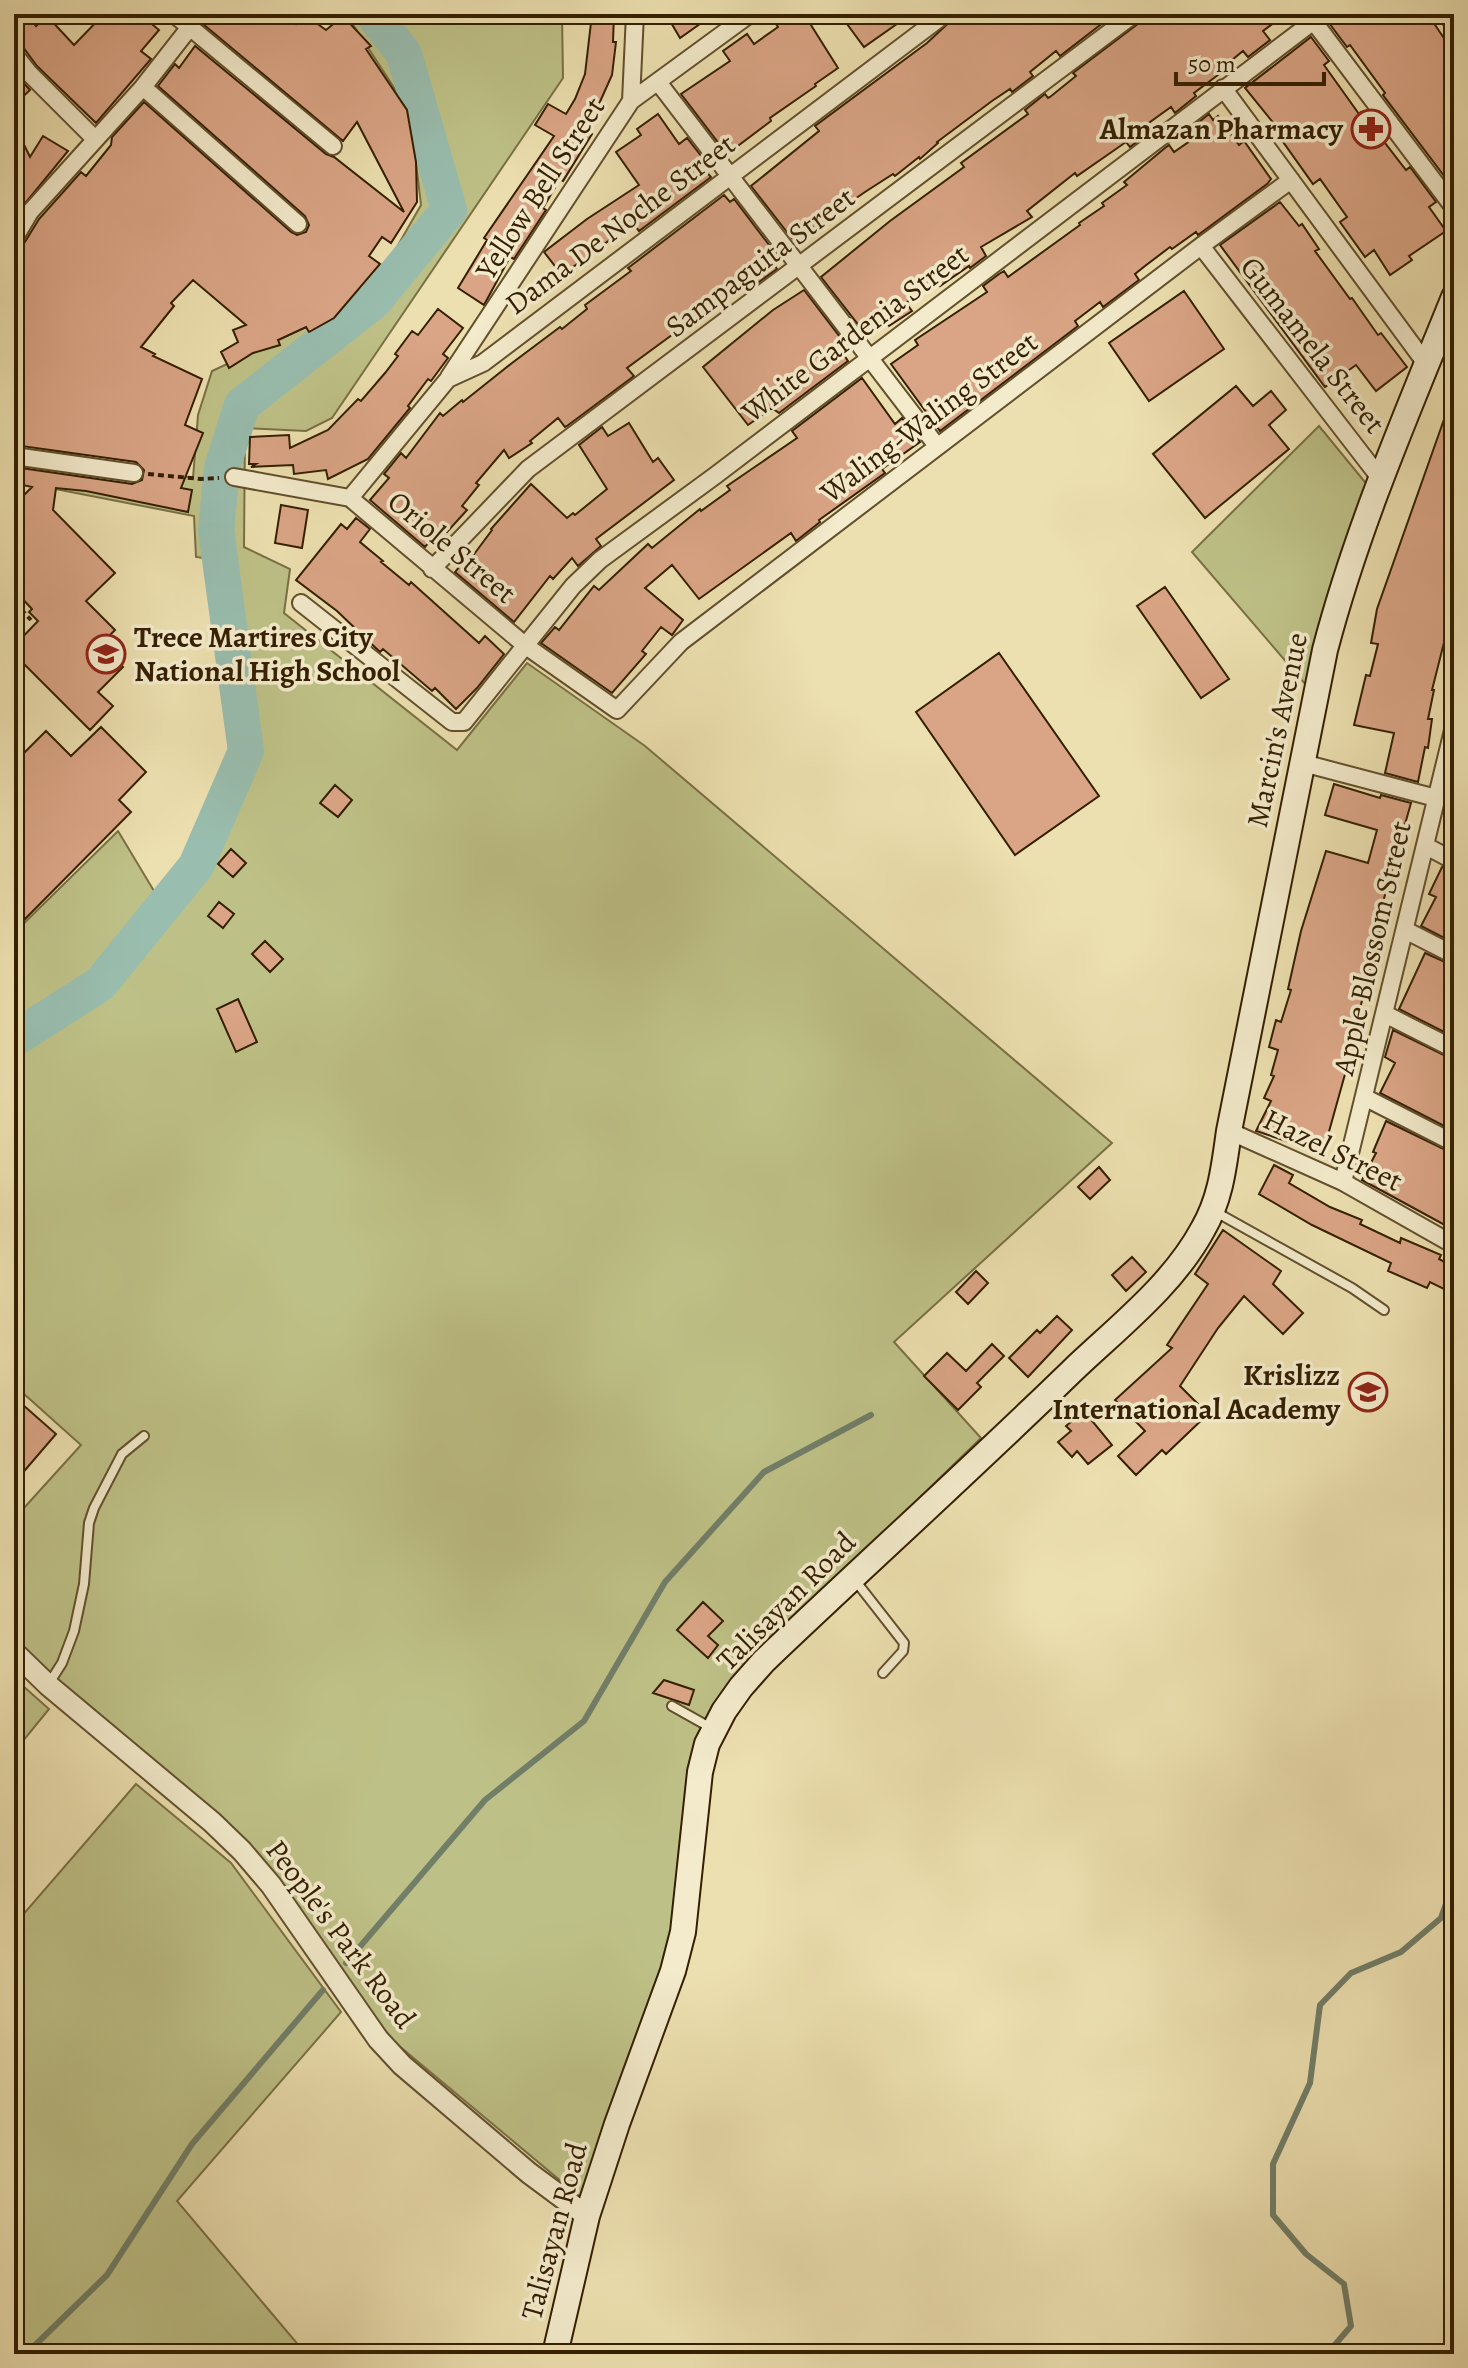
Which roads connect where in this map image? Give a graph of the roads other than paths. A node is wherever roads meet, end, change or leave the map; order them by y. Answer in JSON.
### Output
{"nodes":[{"id":1,"x":174,"y":14,"type":"edge"},
{"id":2,"x":635,"y":14,"type":"edge"},
{"id":3,"x":750,"y":14,"type":"edge"},
{"id":4,"x":945,"y":14,"type":"edge"},
{"id":5,"x":1134,"y":14,"type":"edge"},
{"id":6,"x":1446,"y":14,"type":"edge"},
{"id":7,"x":1315,"y":16,"type":"edge"},
{"id":8,"x":1454,"y":24,"type":"edge"},
{"id":9,"x":190,"y":27,"type":"junction"},
{"id":10,"x":14,"y":54,"type":"edge"},
{"id":11,"x":658,"y":82,"type":"junction"},
{"id":12,"x":143,"y":87,"type":"junction"},
{"id":13,"x":1223,"y":88,"type":"junction"},
{"id":14,"x":631,"y":101,"type":"junction"},
{"id":15,"x":95,"y":139,"type":"junction"},
{"id":16,"x":333,"y":146,"type":"dead end"},
{"id":17,"x":730,"y":176,"type":"junction"},
{"id":18,"x":1291,"y":180,"type":"junction"},
{"id":19,"x":1454,"y":208,"type":"edge"},
{"id":20,"x":298,"y":224,"type":"dead end"},
{"id":21,"x":14,"y":239,"type":"edge"},
{"id":22,"x":1201,"y":246,"type":"junction"},
{"id":23,"x":800,"y":267,"type":"junction"},
{"id":24,"x":1454,"y":297,"type":"edge"},
{"id":25,"x":869,"y":358,"type":"junction"},
{"id":26,"x":1427,"y":365,"type":"junction"},
{"id":27,"x":448,"y":379,"type":"junction"},
{"id":28,"x":937,"y":446,"type":"junction"},
{"id":29,"x":14,"y":456,"type":"edge"},
{"id":30,"x":134,"y":473,"type":"road end"},
{"id":31,"x":234,"y":477,"type":"dead end"},
{"id":32,"x":1380,"y":478,"type":"junction"},
{"id":33,"x":350,"y":498,"type":"junction"},
{"id":34,"x":432,"y":569,"type":"junction"},
{"id":35,"x":301,"y":603,"type":"dead end"},
{"id":36,"x":526,"y":646,"type":"junction"},
{"id":37,"x":613,"y":708,"type":"joint"},
{"id":38,"x":1454,"y":726,"type":"edge"},
{"id":39,"x":1303,"y":763,"type":"junction"},
{"id":40,"x":1449,"y":763,"type":"edge"},
{"id":41,"x":1436,"y":798,"type":"junction"},
{"id":42,"x":1426,"y":846,"type":"junction"},
{"id":43,"x":1454,"y":861,"type":"edge"},
{"id":44,"x":1405,"y":930,"type":"junction"},
{"id":45,"x":1454,"y":955,"type":"edge"},
{"id":46,"x":1385,"y":1014,"type":"junction"},
{"id":47,"x":1454,"y":1049,"type":"edge"},
{"id":48,"x":1366,"y":1098,"type":"junction"},
{"id":49,"x":1229,"y":1131,"type":"junction"},
{"id":50,"x":1454,"y":1143,"type":"edge"},
{"id":51,"x":1343,"y":1182,"type":"junction"},
{"id":52,"x":1217,"y":1202,"type":"junction"},
{"id":53,"x":1454,"y":1245,"type":"edge"},
{"id":54,"x":1384,"y":1310,"type":"dead end"},
{"id":55,"x":144,"y":1436,"type":"dead end"},
{"id":56,"x":853,"y":1577,"type":"junction"},
{"id":57,"x":14,"y":1652,"type":"edge"},
{"id":58,"x":883,"y":1673,"type":"dead end"},
{"id":59,"x":48,"y":1685,"type":"junction"},
{"id":60,"x":672,"y":1706,"type":"dead end"},
{"id":61,"x":714,"y":1729,"type":"junction"},
{"id":62,"x":587,"y":2216,"type":"junction"},
{"id":63,"x":555,"y":2354,"type":"edge"}],
"edges":[{"from":1,"to":9,"type":"street"},
{"from":2,"to":14,"type":"street","name":"Yellow Bell Street"},
{"from":3,"to":11,"type":"street"},
{"from":4,"to":17,"type":"street","name":"Dama De Noche Street"},
{"from":5,"to":23,"type":"street","name":"Sampaguita Street"},
{"from":6,"to":8,"type":"street"},
{"from":7,"to":13,"type":"street","name":"White Gardenia Street"},
{"from":7,"to":19,"type":"street"},
{"from":9,"to":12,"type":"street"},
{"from":9,"to":16,"type":"street"},
{"from":10,"to":15,"type":"street"},
{"from":11,"to":14,"type":"street"},
{"from":11,"to":17,"type":"street"},
{"from":12,"to":15,"type":"street"},
{"from":12,"to":20,"type":"street"},
{"from":13,"to":18,"type":"street"},
{"from":13,"to":25,"type":"street","name":"White Gardenia Street"},
{"from":14,"to":27,"type":"street","name":"Yellow Bell Street"},
{"from":15,"to":21,"type":"street"},
{"from":17,"to":23,"type":"street"},
{"from":17,"to":27,"type":"street","name":"Dama De Noche Street"},
{"from":18,"to":22,"type":"street","name":"Waling-Waling Street"},
{"from":18,"to":26,"type":"street"},
{"from":22,"to":28,"type":"street","name":"Waling-Waling Street"},
{"from":22,"to":32,"type":"street","name":"Gumamela Street"},
{"from":23,"to":25,"type":"street"},
{"from":23,"to":34,"type":"street","name":"Sampaguita Street"},
{"from":24,"to":26,"type":"main road","name":"Marcin's Avenue"},
{"from":25,"to":28,"type":"street"},
{"from":25,"to":36,"type":"street","name":"White Gardenia Street"},
{"from":26,"to":32,"type":"main road","name":"Marcin's Avenue"},
{"from":27,"to":33,"type":"street","name":"Dama De Noche Street"},
{"from":28,"to":37,"type":"street","name":"Waling-Waling Street"},
{"from":29,"to":30,"type":"street"},
{"from":31,"to":33,"type":"street","name":"Oriole Street"},
{"from":32,"to":39,"type":"main road","name":"Marcin's Avenue"},
{"from":33,"to":34,"type":"street","name":"Oriole Street"},
{"from":34,"to":36,"type":"street","name":"Oriole Street"},
{"from":35,"to":36,"type":"street","name":"White Gardenia Street"},
{"from":36,"to":37,"type":"street","name":"Oriole Street"},
{"from":38,"to":40,"type":"street","name":"Apple Blossom Street"},
{"from":39,"to":41,"type":"street"},
{"from":39,"to":49,"type":"main road","name":"Marcin's Avenue"},
{"from":40,"to":41,"type":"street","name":"Apple Blossom Street"},
{"from":41,"to":42,"type":"street","name":"Apple Blossom Street"},
{"from":42,"to":43,"type":"street"},
{"from":42,"to":44,"type":"street","name":"Apple Blossom Street"},
{"from":44,"to":45,"type":"street"},
{"from":44,"to":46,"type":"street","name":"Apple Blossom Street"},
{"from":46,"to":47,"type":"street"},
{"from":46,"to":48,"type":"street","name":"Apple Blossom Street"},
{"from":48,"to":50,"type":"street"},
{"from":48,"to":51,"type":"street","name":"Apple Blossom Street"},
{"from":49,"to":51,"type":"street","name":"Hazel Street"},
{"from":49,"to":52,"type":"main road","name":"Marcin's Avenue"},
{"from":51,"to":53,"type":"street","name":"Hazel Street"},
{"from":52,"to":54,"type":"lane"},
{"from":52,"to":56,"type":"main road","name":"Talisayan Road"},
{"from":55,"to":59,"type":"lane"},
{"from":56,"to":58,"type":"lane"},
{"from":56,"to":61,"type":"main road","name":"Talisayan Road"},
{"from":57,"to":59,"type":"street","name":"People's Park Road"},
{"from":59,"to":62,"type":"street","name":"People's Park Road"},
{"from":60,"to":61,"type":"lane"},
{"from":61,"to":62,"type":"main road","name":"Talisayan Road"},
{"from":62,"to":63,"type":"main road","name":"Talisayan Road"}]}
